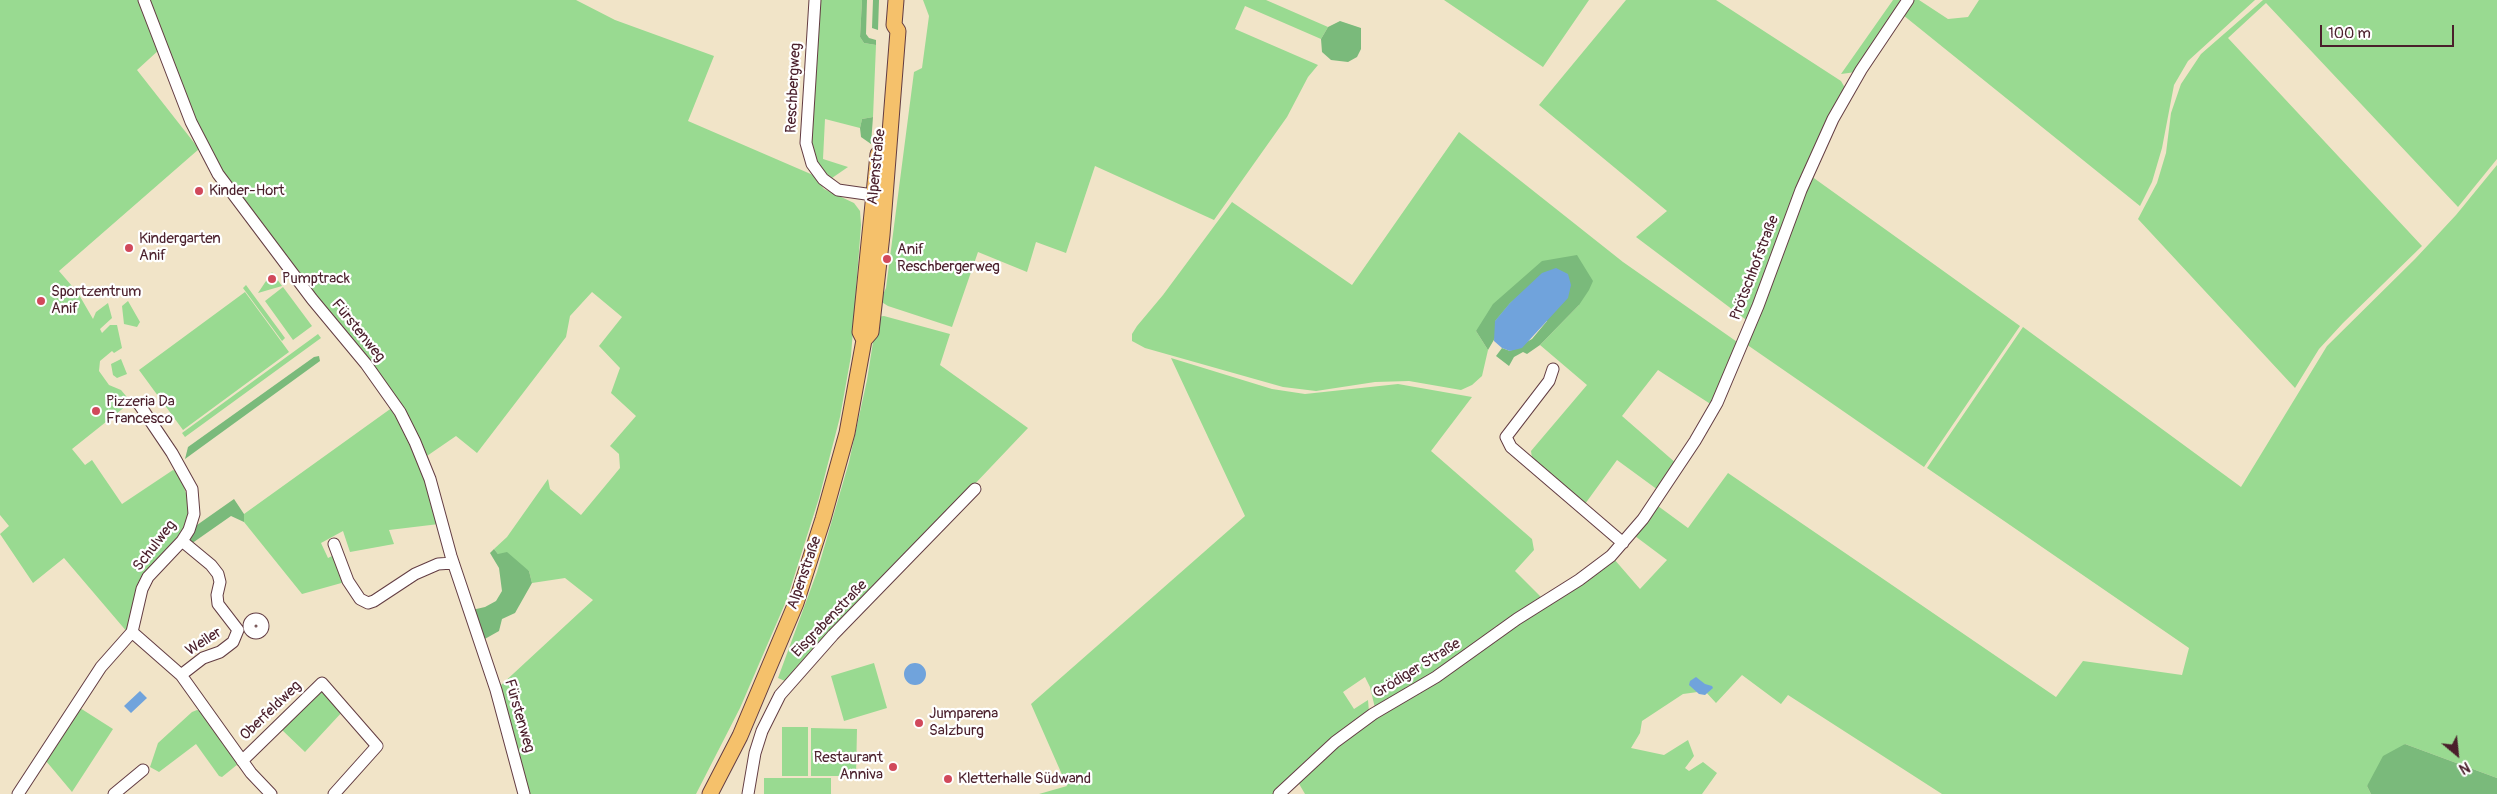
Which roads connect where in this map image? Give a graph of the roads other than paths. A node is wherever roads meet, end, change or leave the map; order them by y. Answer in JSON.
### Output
{"nodes":[{"id":1,"x":144,"y":0,"type":"edge"},
{"id":2,"x":814,"y":0,"type":"edge"},
{"id":3,"x":896,"y":0,"type":"edge"},
{"id":4,"x":1908,"y":0,"type":"edge"},
{"id":5,"x":894,"y":25,"type":"junction"},
{"id":6,"x":873,"y":194,"type":"junction"},
{"id":7,"x":864,"y":340,"type":"junction"},
{"id":8,"x":1553,"y":369,"type":"dead end"},
{"id":9,"x":139,"y":404,"type":"dead end"},
{"id":10,"x":975,"y":489,"type":"dead end"},
{"id":11,"x":182,"y":541,"type":"junction"},
{"id":12,"x":1624,"y":543,"type":"junction"},
{"id":13,"x":334,"y":544,"type":"dead end"},
{"id":14,"x":453,"y":563,"type":"junction"},
{"id":15,"x":1579,"y":580,"type":"joint"},
{"id":16,"x":132,"y":632,"type":"junction"},
{"id":17,"x":181,"y":675,"type":"junction"},
{"id":18,"x":242,"y":760,"type":"junction"},
{"id":19,"x":143,"y":770,"type":"dead end"},
{"id":20,"x":18,"y":794,"type":"edge"},
{"id":21,"x":114,"y":794,"type":"edge"},
{"id":22,"x":271,"y":794,"type":"edge"},
{"id":23,"x":334,"y":794,"type":"edge"},
{"id":24,"x":524,"y":794,"type":"edge"},
{"id":25,"x":710,"y":794,"type":"edge"},
{"id":26,"x":748,"y":794,"type":"edge"},
{"id":27,"x":1279,"y":794,"type":"edge"}],
"edges":[{"from":1,"to":14,"type":"street","name":"Fürstenweg"},
{"from":2,"to":6,"type":"street","name":"Reschbergweg"},
{"from":3,"to":5,"type":"main road","name":"Alpenstraße"},
{"from":4,"to":12,"type":"street","name":"Prötschhofstraße"},
{"from":5,"to":6,"type":"main road","name":"Alpenstraße"},
{"from":5,"to":7,"type":"main road","name":"Alpenstraße"},
{"from":6,"to":7,"type":"main road","name":"Alpenstraße"},
{"from":7,"to":25,"type":"main road","name":"Alpenstraße"},
{"from":8,"to":12,"type":"street"},
{"from":9,"to":11,"type":"street","name":"Schulweg"},
{"from":10,"to":26,"type":"street","name":"Eisgrabenstraße"},
{"from":11,"to":16,"type":"street","name":"Schulweg"},
{"from":11,"to":17,"type":"street","name":"Weiler"},
{"from":12,"to":15,"type":"street","name":"Prötschhofstraße"},
{"from":13,"to":14,"type":"street"},
{"from":14,"to":24,"type":"street","name":"Fürstenweg"},
{"from":15,"to":27,"type":"street","name":"Grödiger Straße"},
{"from":16,"to":17,"type":"street"},
{"from":16,"to":20,"type":"street","name":"Schulweg"},
{"from":17,"to":18,"type":"street"},
{"from":18,"to":22,"type":"street"},
{"from":18,"to":23,"type":"street","name":"Oberfeldweg"},
{"from":19,"to":21,"type":"street"}]}
